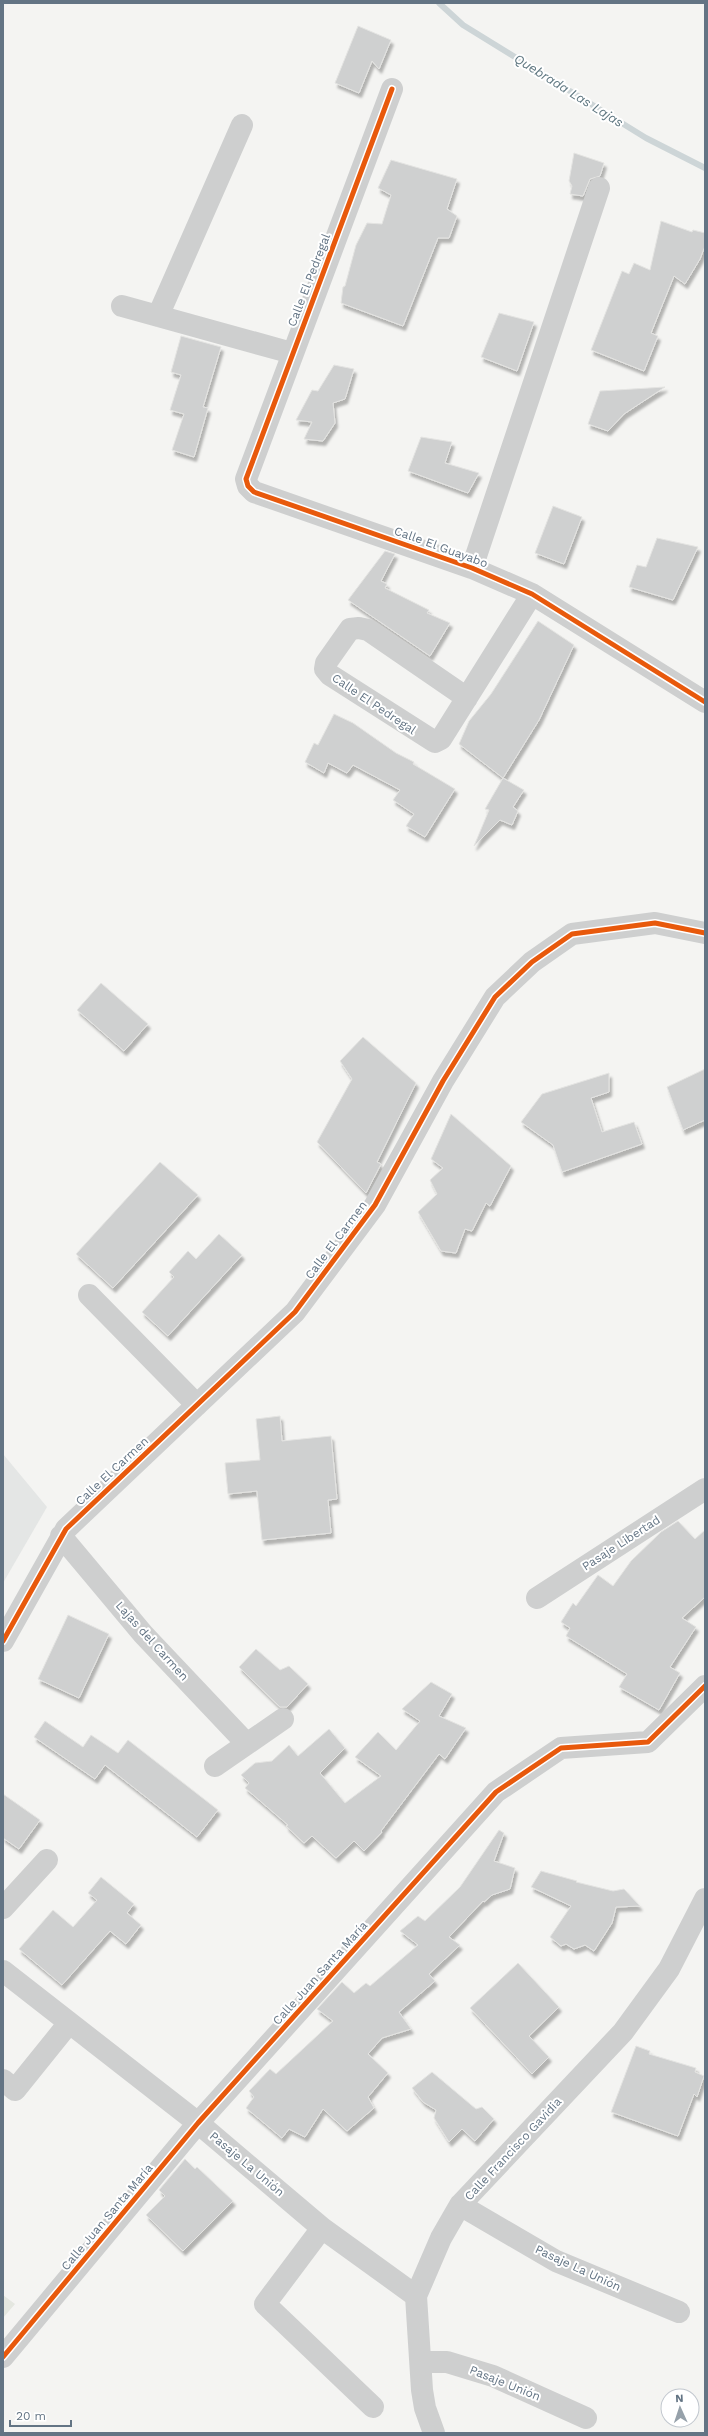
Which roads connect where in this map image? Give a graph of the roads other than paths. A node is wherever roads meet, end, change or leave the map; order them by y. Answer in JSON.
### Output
{"nodes":[{"id":1,"x":392,"y":89,"type":"dead end"},
{"id":2,"x":242,"y":125,"type":"dead end"},
{"id":3,"x":599,"y":188,"type":"dead end"},
{"id":4,"x":122,"y":306,"type":"dead end"},
{"id":5,"x":158,"y":316,"type":"junction"},
{"id":6,"x":292,"y":353,"type":"junction"},
{"id":7,"x":246,"y":479,"type":"joint"},
{"id":8,"x":472,"y":568,"type":"junction"},
{"id":9,"x":532,"y":594,"type":"junction"},
{"id":10,"x":467,"y":698,"type":"junction"},
{"id":11,"x":705,"y":702,"type":"edge"},
{"id":12,"x":705,"y":933,"type":"edge"},
{"id":13,"x":89,"y":1294,"type":"dead end"},
{"id":14,"x":198,"y":1405,"type":"junction"},
{"id":15,"x":705,"y":1489,"type":"edge"},
{"id":16,"x":61,"y":1536,"type":"junction"},
{"id":17,"x":537,"y":1598,"type":"dead end"},
{"id":18,"x":3,"y":1641,"type":"edge"},
{"id":19,"x":705,"y":1686,"type":"edge"},
{"id":20,"x":283,"y":1719,"type":"dead end"},
{"id":21,"x":247,"y":1744,"type":"junction"},
{"id":22,"x":215,"y":1766,"type":"dead end"},
{"id":23,"x":47,"y":1860,"type":"dead end"},
{"id":24,"x":705,"y":1900,"type":"edge"},
{"id":25,"x":3,"y":1908,"type":"edge"},
{"id":26,"x":3,"y":1971,"type":"edge"},
{"id":27,"x":69,"y":2023,"type":"junction"},
{"id":28,"x":3,"y":2080,"type":"edge"},
{"id":29,"x":198,"y":2123,"type":"junction"},
{"id":30,"x":460,"y":2205,"type":"junction"},
{"id":31,"x":322,"y":2228,"type":"junction"},
{"id":32,"x":416,"y":2296,"type":"junction"},
{"id":33,"x":679,"y":2312,"type":"dead end"},
{"id":34,"x":3,"y":2357,"type":"edge"},
{"id":35,"x":420,"y":2362,"type":"junction"},
{"id":36,"x":373,"y":2407,"type":"dead end"},
{"id":37,"x":586,"y":2418,"type":"dead end"},
{"id":38,"x":434,"y":2433,"type":"edge"}],
"edges":[{"from":1,"to":6,"type":"street","name":"Calle El Pedregal"},
{"from":2,"to":5,"type":"street"},
{"from":3,"to":8,"type":"street"},
{"from":4,"to":5,"type":"street"},
{"from":5,"to":6,"type":"street"},
{"from":6,"to":7,"type":"street","name":"Calle El Pedregal"},
{"from":7,"to":8,"type":"street","name":"Calle El Guayabo"},
{"from":8,"to":9,"type":"street","name":"Calle El Guayabo"},
{"from":9,"to":10,"type":"street","name":"Calle El Pedregal"},
{"from":9,"to":11,"type":"street","name":"Calle El Guayabo"},
{"from":10,"to":10,"type":"street","name":"Calle El Pedregal"},
{"from":12,"to":14,"type":"street","name":"Calle El Carmen"},
{"from":13,"to":14,"type":"street"},
{"from":14,"to":16,"type":"street","name":"Calle El Carmen"},
{"from":15,"to":17,"type":"street","name":"Pasaje Libertad"},
{"from":16,"to":18,"type":"street","name":"Calle El Carmen"},
{"from":16,"to":21,"type":"street","name":"Lajas del Carmen"},
{"from":19,"to":29,"type":"street","name":"Calle Juan Santa María"},
{"from":20,"to":21,"type":"street"},
{"from":21,"to":22,"type":"street"},
{"from":23,"to":25,"type":"street"},
{"from":24,"to":30,"type":"street","name":"Calle Francisco Gavidia"},
{"from":26,"to":27,"type":"street","name":"Pasaje La Unión"},
{"from":27,"to":28,"type":"street"},
{"from":27,"to":29,"type":"street","name":"Pasaje La Unión"},
{"from":29,"to":31,"type":"street","name":"Pasaje La Unión"},
{"from":29,"to":34,"type":"street","name":"Calle Juan Santa María"},
{"from":30,"to":32,"type":"street","name":"Calle Francisco Gavidia"},
{"from":30,"to":33,"type":"street","name":"Pasaje La Unión"},
{"from":31,"to":32,"type":"street","name":"Pasaje La Unión"},
{"from":31,"to":36,"type":"street"},
{"from":32,"to":35,"type":"street","name":"Calle Francisco Gavidia"},
{"from":35,"to":37,"type":"street","name":"Pasaje Unión"},
{"from":35,"to":38,"type":"street","name":"Calle Francisco Gavidia"}]}
